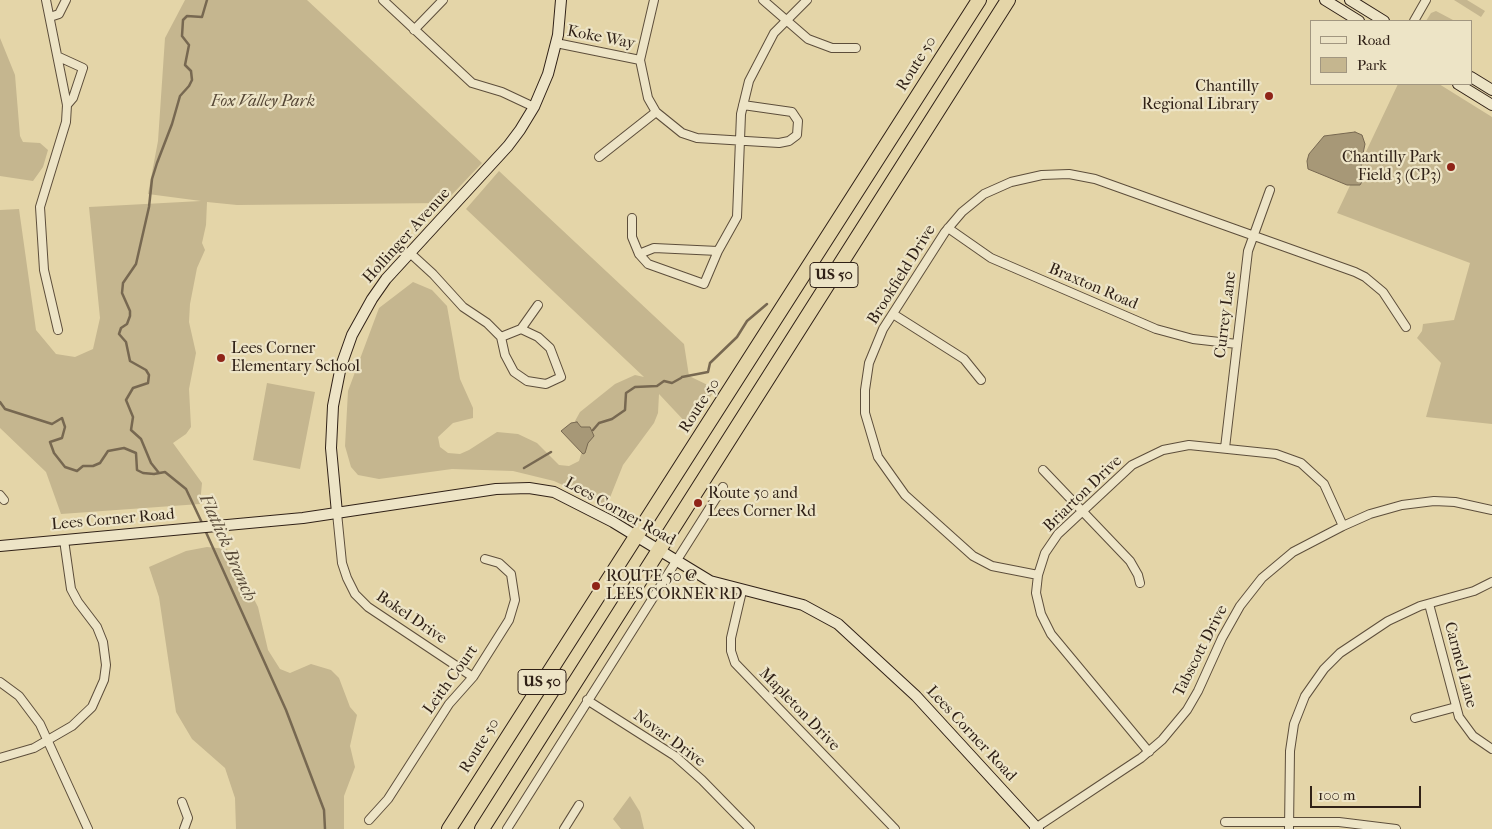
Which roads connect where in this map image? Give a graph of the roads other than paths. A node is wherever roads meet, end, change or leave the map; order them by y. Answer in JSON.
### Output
{"nodes":[{"id":1,"x":46,"y":0,"type":"edge"},
{"id":2,"x":66,"y":0,"type":"edge"},
{"id":3,"x":383,"y":0,"type":"edge"},
{"id":4,"x":443,"y":0,"type":"edge"},
{"id":5,"x":560,"y":0,"type":"edge"},
{"id":6,"x":654,"y":0,"type":"edge"},
{"id":7,"x":763,"y":0,"type":"edge"},
{"id":8,"x":807,"y":0,"type":"edge"},
{"id":9,"x":979,"y":0,"type":"edge"},
{"id":10,"x":1008,"y":0,"type":"edge"},
{"id":11,"x":1325,"y":0,"type":"edge"},
{"id":12,"x":1350,"y":0,"type":"edge"},
{"id":13,"x":1426,"y":0,"type":"edge"},
{"id":14,"x":50,"y":16,"type":"junction"},
{"id":15,"x":785,"y":20,"type":"junction"},
{"id":16,"x":1357,"y":20,"type":"edge"},
{"id":17,"x":1382,"y":20,"type":"edge"},
{"id":18,"x":1415,"y":20,"type":"edge"},
{"id":19,"x":414,"y":30,"type":"junction"},
{"id":20,"x":556,"y":43,"type":"junction"},
{"id":21,"x":856,"y":48,"type":"dead end"},
{"id":22,"x":59,"y":57,"type":"junction"},
{"id":23,"x":640,"y":60,"type":"junction"},
{"id":24,"x":1472,"y":78,"type":"edge"},
{"id":25,"x":1460,"y":85,"type":"edge"},
{"id":26,"x":1492,"y":90,"type":"edge"},
{"id":27,"x":67,"y":105,"type":"junction"},
{"id":28,"x":743,"y":105,"type":"junction"},
{"id":29,"x":1492,"y":105,"type":"edge"},
{"id":30,"x":534,"y":107,"type":"junction"},
{"id":31,"x":656,"y":112,"type":"junction"},
{"id":32,"x":739,"y":140,"type":"junction"},
{"id":33,"x":599,"y":157,"type":"dead end"},
{"id":34,"x":1270,"y":190,"type":"dead end"},
{"id":35,"x":632,"y":218,"type":"dead end"},
{"id":36,"x":948,"y":228,"type":"junction"},
{"id":37,"x":1253,"y":236,"type":"junction"},
{"id":38,"x":718,"y":250,"type":"junction"},
{"id":39,"x":410,"y":252,"type":"junction"},
{"id":40,"x":639,"y":254,"type":"junction"},
{"id":41,"x":538,"y":305,"type":"dead end"},
{"id":42,"x":893,"y":314,"type":"junction"},
{"id":43,"x":1406,"y":327,"type":"dead end"},
{"id":44,"x":521,"y":329,"type":"junction"},
{"id":45,"x":58,"y":330,"type":"dead end"},
{"id":46,"x":502,"y":337,"type":"junction"},
{"id":47,"x":1237,"y":344,"type":"junction"},
{"id":48,"x":981,"y":380,"type":"dead end"},
{"id":49,"x":1224,"y":448,"type":"junction"},
{"id":50,"x":1043,"y":470,"type":"dead end"},
{"id":51,"x":723,"y":487,"type":"dead end"},
{"id":52,"x":1492,"y":510,"type":"edge"},
{"id":53,"x":1082,"y":512,"type":"junction"},
{"id":54,"x":337,"y":513,"type":"junction"},
{"id":55,"x":1343,"y":526,"type":"junction"},
{"id":56,"x":636,"y":536,"type":"junction"},
{"id":57,"x":64,"y":540,"type":"junction"},
{"id":58,"x":0,"y":546,"type":"edge"},
{"id":59,"x":660,"y":551,"type":"junction"},
{"id":60,"x":485,"y":559,"type":"dead end"},
{"id":61,"x":676,"y":561,"type":"junction"},
{"id":62,"x":1038,"y":575,"type":"junction"},
{"id":63,"x":1492,"y":582,"type":"edge"},
{"id":64,"x":1140,"y":583,"type":"dead end"},
{"id":65,"x":742,"y":591,"type":"junction"},
{"id":66,"x":1429,"y":604,"type":"junction"},
{"id":67,"x":473,"y":676,"type":"junction"},
{"id":68,"x":0,"y":682,"type":"edge"},
{"id":69,"x":587,"y":700,"type":"junction"},
{"id":70,"x":1456,"y":707,"type":"junction"},
{"id":71,"x":1415,"y":718,"type":"dead end"},
{"id":72,"x":48,"y":741,"type":"junction"},
{"id":73,"x":1492,"y":749,"type":"edge"},
{"id":74,"x":1149,"y":752,"type":"junction"},
{"id":75,"x":0,"y":758,"type":"edge"},
{"id":76,"x":182,"y":802,"type":"dead end"},
{"id":77,"x":579,"y":805,"type":"dead end"},
{"id":78,"x":369,"y":820,"type":"dead end"},
{"id":79,"x":1225,"y":822,"type":"dead end"},
{"id":80,"x":1290,"y":825,"type":"edge"},
{"id":81,"x":510,"y":828,"type":"edge"},
{"id":82,"x":1036,"y":828,"type":"edge"},
{"id":83,"x":88,"y":829,"type":"edge"},
{"id":84,"x":184,"y":829,"type":"edge"},
{"id":85,"x":449,"y":829,"type":"edge"},
{"id":86,"x":482,"y":829,"type":"edge"},
{"id":87,"x":564,"y":829,"type":"edge"},
{"id":88,"x":750,"y":829,"type":"edge"},
{"id":89,"x":895,"y":829,"type":"edge"},
{"id":90,"x":1396,"y":829,"type":"edge"}],
"edges":[{"from":1,"to":14,"type":"street"},
{"from":2,"to":14,"type":"street"},
{"from":3,"to":19,"type":"street"},
{"from":4,"to":19,"type":"street"},
{"from":5,"to":20,"type":"street","name":"Hollinger Avenue"},
{"from":6,"to":23,"type":"street"},
{"from":7,"to":15,"type":"street"},
{"from":8,"to":15,"type":"street"},
{"from":9,"to":56,"type":"highway","name":"Route 50","number":"US 50"},
{"from":10,"to":59,"type":"highway","number":"US 50"},
{"from":11,"to":16,"type":"street"},
{"from":12,"to":17,"type":"street"},
{"from":13,"to":18,"type":"street"},
{"from":14,"to":22,"type":"street"},
{"from":15,"to":21,"type":"street"},
{"from":15,"to":28,"type":"street"},
{"from":19,"to":30,"type":"street"},
{"from":20,"to":23,"type":"street","name":"Koke Way"},
{"from":20,"to":30,"type":"street","name":"Hollinger Avenue"},
{"from":22,"to":27,"type":"street"},
{"from":22,"to":27,"type":"street"},
{"from":23,"to":31,"type":"street"},
{"from":24,"to":26,"type":"street"},
{"from":25,"to":29,"type":"street"},
{"from":27,"to":45,"type":"street"},
{"from":28,"to":32,"type":"street"},
{"from":28,"to":32,"type":"street"},
{"from":30,"to":39,"type":"street","name":"Hollinger Avenue"},
{"from":31,"to":32,"type":"street"},
{"from":31,"to":33,"type":"street"},
{"from":32,"to":38,"type":"street"},
{"from":34,"to":37,"type":"street","name":"Currey Lane"},
{"from":35,"to":40,"type":"street"},
{"from":36,"to":37,"type":"street","name":"Brookfield Drive"},
{"from":36,"to":42,"type":"street","name":"Brookfield Drive"},
{"from":36,"to":47,"type":"street","name":"Braxton Road"},
{"from":37,"to":43,"type":"street","name":"Brookfield Drive"},
{"from":37,"to":47,"type":"street","name":"Currey Lane"},
{"from":38,"to":40,"type":"street"},
{"from":38,"to":40,"type":"street"},
{"from":39,"to":46,"type":"street"},
{"from":39,"to":54,"type":"street","name":"Hollinger Avenue"},
{"from":41,"to":44,"type":"street"},
{"from":42,"to":48,"type":"street"},
{"from":42,"to":62,"type":"street","name":"Brookfield Drive"},
{"from":44,"to":46,"type":"street"},
{"from":44,"to":46,"type":"street"},
{"from":47,"to":49,"type":"street","name":"Currey Lane"},
{"from":49,"to":53,"type":"street","name":"Briarton Drive"},
{"from":49,"to":55,"type":"street","name":"Briarton Drive"},
{"from":50,"to":53,"type":"street"},
{"from":51,"to":61,"type":"street"},
{"from":52,"to":55,"type":"street","name":"Tabscott Drive"},
{"from":53,"to":62,"type":"street","name":"Briarton Drive"},
{"from":53,"to":64,"type":"street"},
{"from":54,"to":56,"type":"street","name":"Lees Corner Road"},
{"from":54,"to":57,"type":"street","name":"Lees Corner Road"},
{"from":54,"to":67,"type":"street","name":"Bokel Drive"},
{"from":55,"to":74,"type":"street","name":"Tabscott Drive"},
{"from":56,"to":59,"type":"street","name":"Lees Corner Road"},
{"from":56,"to":85,"type":"highway","name":"Route 50","number":"US 50"},
{"from":57,"to":58,"type":"street","name":"Lees Corner Road"},
{"from":57,"to":72,"type":"street"},
{"from":59,"to":61,"type":"street","name":"Lees Corner Road"},
{"from":59,"to":86,"type":"highway","number":"US 50"},
{"from":60,"to":67,"type":"street","name":"Leith Court"},
{"from":61,"to":65,"type":"street","name":"Lees Corner Road"},
{"from":61,"to":69,"type":"street"},
{"from":62,"to":74,"type":"street","name":"Briarton Drive"},
{"from":63,"to":66,"type":"street"},
{"from":65,"to":82,"type":"street","name":"Lees Corner Road"},
{"from":65,"to":89,"type":"street","name":"Mapleton Drive"},
{"from":66,"to":70,"type":"street","name":"Carmel Lane"},
{"from":66,"to":80,"type":"street"},
{"from":67,"to":78,"type":"street","name":"Leith Court"},
{"from":68,"to":72,"type":"street"},
{"from":69,"to":81,"type":"street"},
{"from":69,"to":88,"type":"street","name":"Novar Drive"},
{"from":70,"to":71,"type":"street"},
{"from":70,"to":73,"type":"street","name":"Carmel Lane"},
{"from":72,"to":75,"type":"street"},
{"from":72,"to":83,"type":"street"},
{"from":74,"to":82,"type":"street","name":"Tabscott Drive"},
{"from":76,"to":84,"type":"street"},
{"from":77,"to":87,"type":"street"},
{"from":79,"to":80,"type":"street"},
{"from":80,"to":90,"type":"street"}]}
